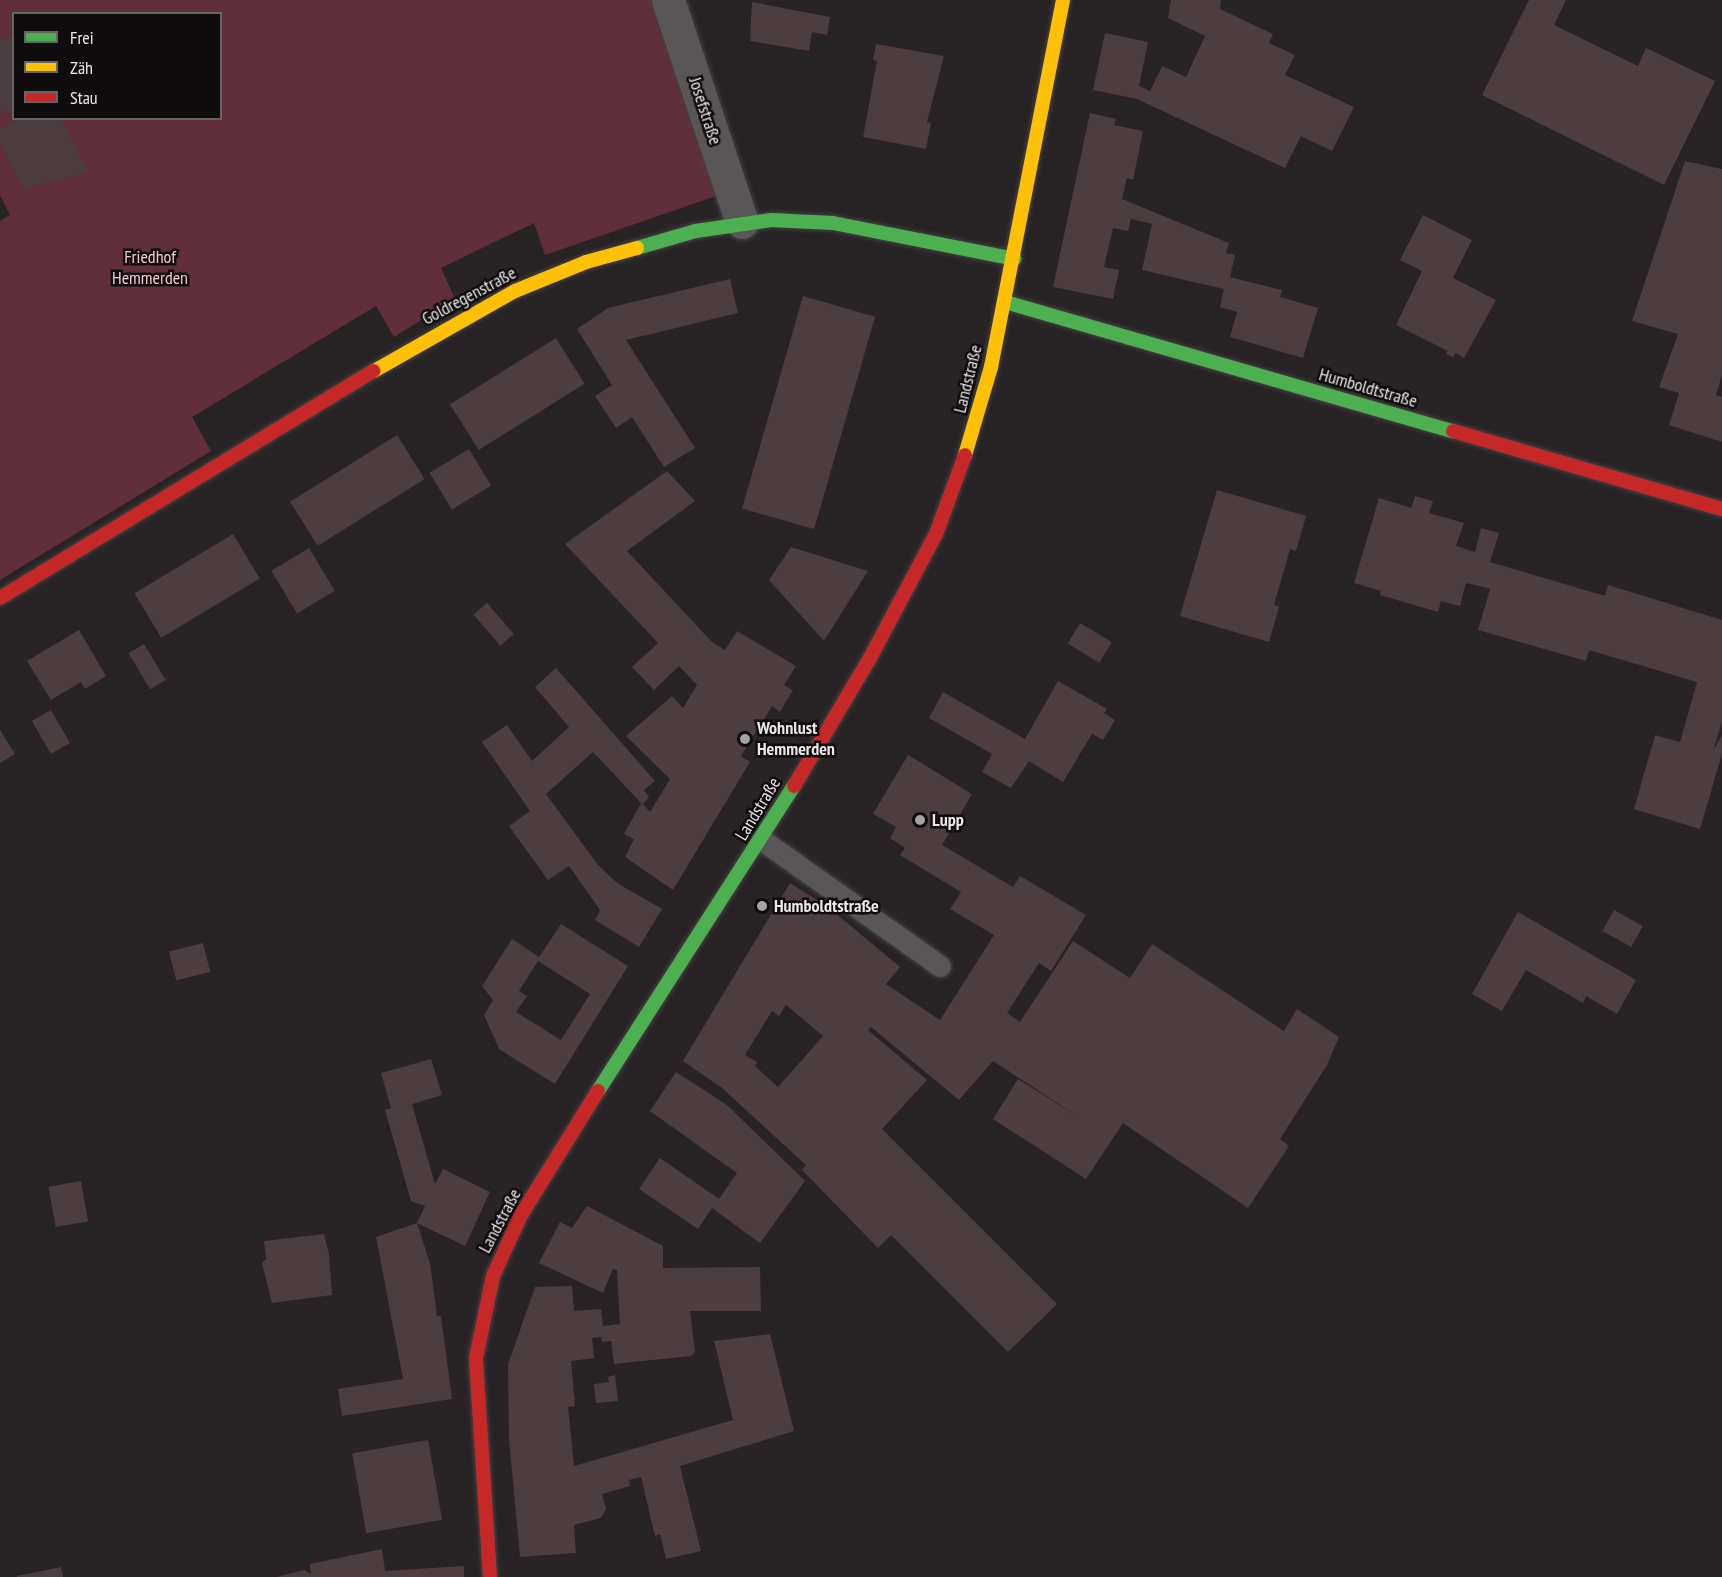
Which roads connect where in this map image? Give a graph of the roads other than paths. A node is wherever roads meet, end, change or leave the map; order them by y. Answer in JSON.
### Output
{"nodes":[{"id":1,"x":668,"y":0,"type":"edge"},
{"id":2,"x":1063,"y":0,"type":"edge"},
{"id":3,"x":742,"y":222,"type":"junction"},
{"id":4,"x":1014,"y":259,"type":"junction"},
{"id":5,"x":1005,"y":302,"type":"junction"},
{"id":6,"x":1722,"y":508,"type":"edge"},
{"id":7,"x":0,"y":598,"type":"edge"},
{"id":8,"x":762,"y":840,"type":"junction"},
{"id":9,"x":940,"y":966,"type":"dead end"},
{"id":10,"x":490,"y":1577,"type":"edge"}],
"edges":[{"from":1,"to":3,"type":"street","name":"Josefstraße"},
{"from":2,"to":4,"type":"street","name":"Landstraße"},
{"from":3,"to":4,"type":"street","name":"Goldregenstraße"},
{"from":3,"to":7,"type":"street","name":"Goldregenstraße"},
{"from":4,"to":5,"type":"street","name":"Landstraße"},
{"from":5,"to":6,"type":"street","name":"Humboldtstraße"},
{"from":5,"to":8,"type":"street","name":"Landstraße"},
{"from":8,"to":9,"type":"lane"},
{"from":8,"to":10,"type":"street","name":"Landstraße"}]}
